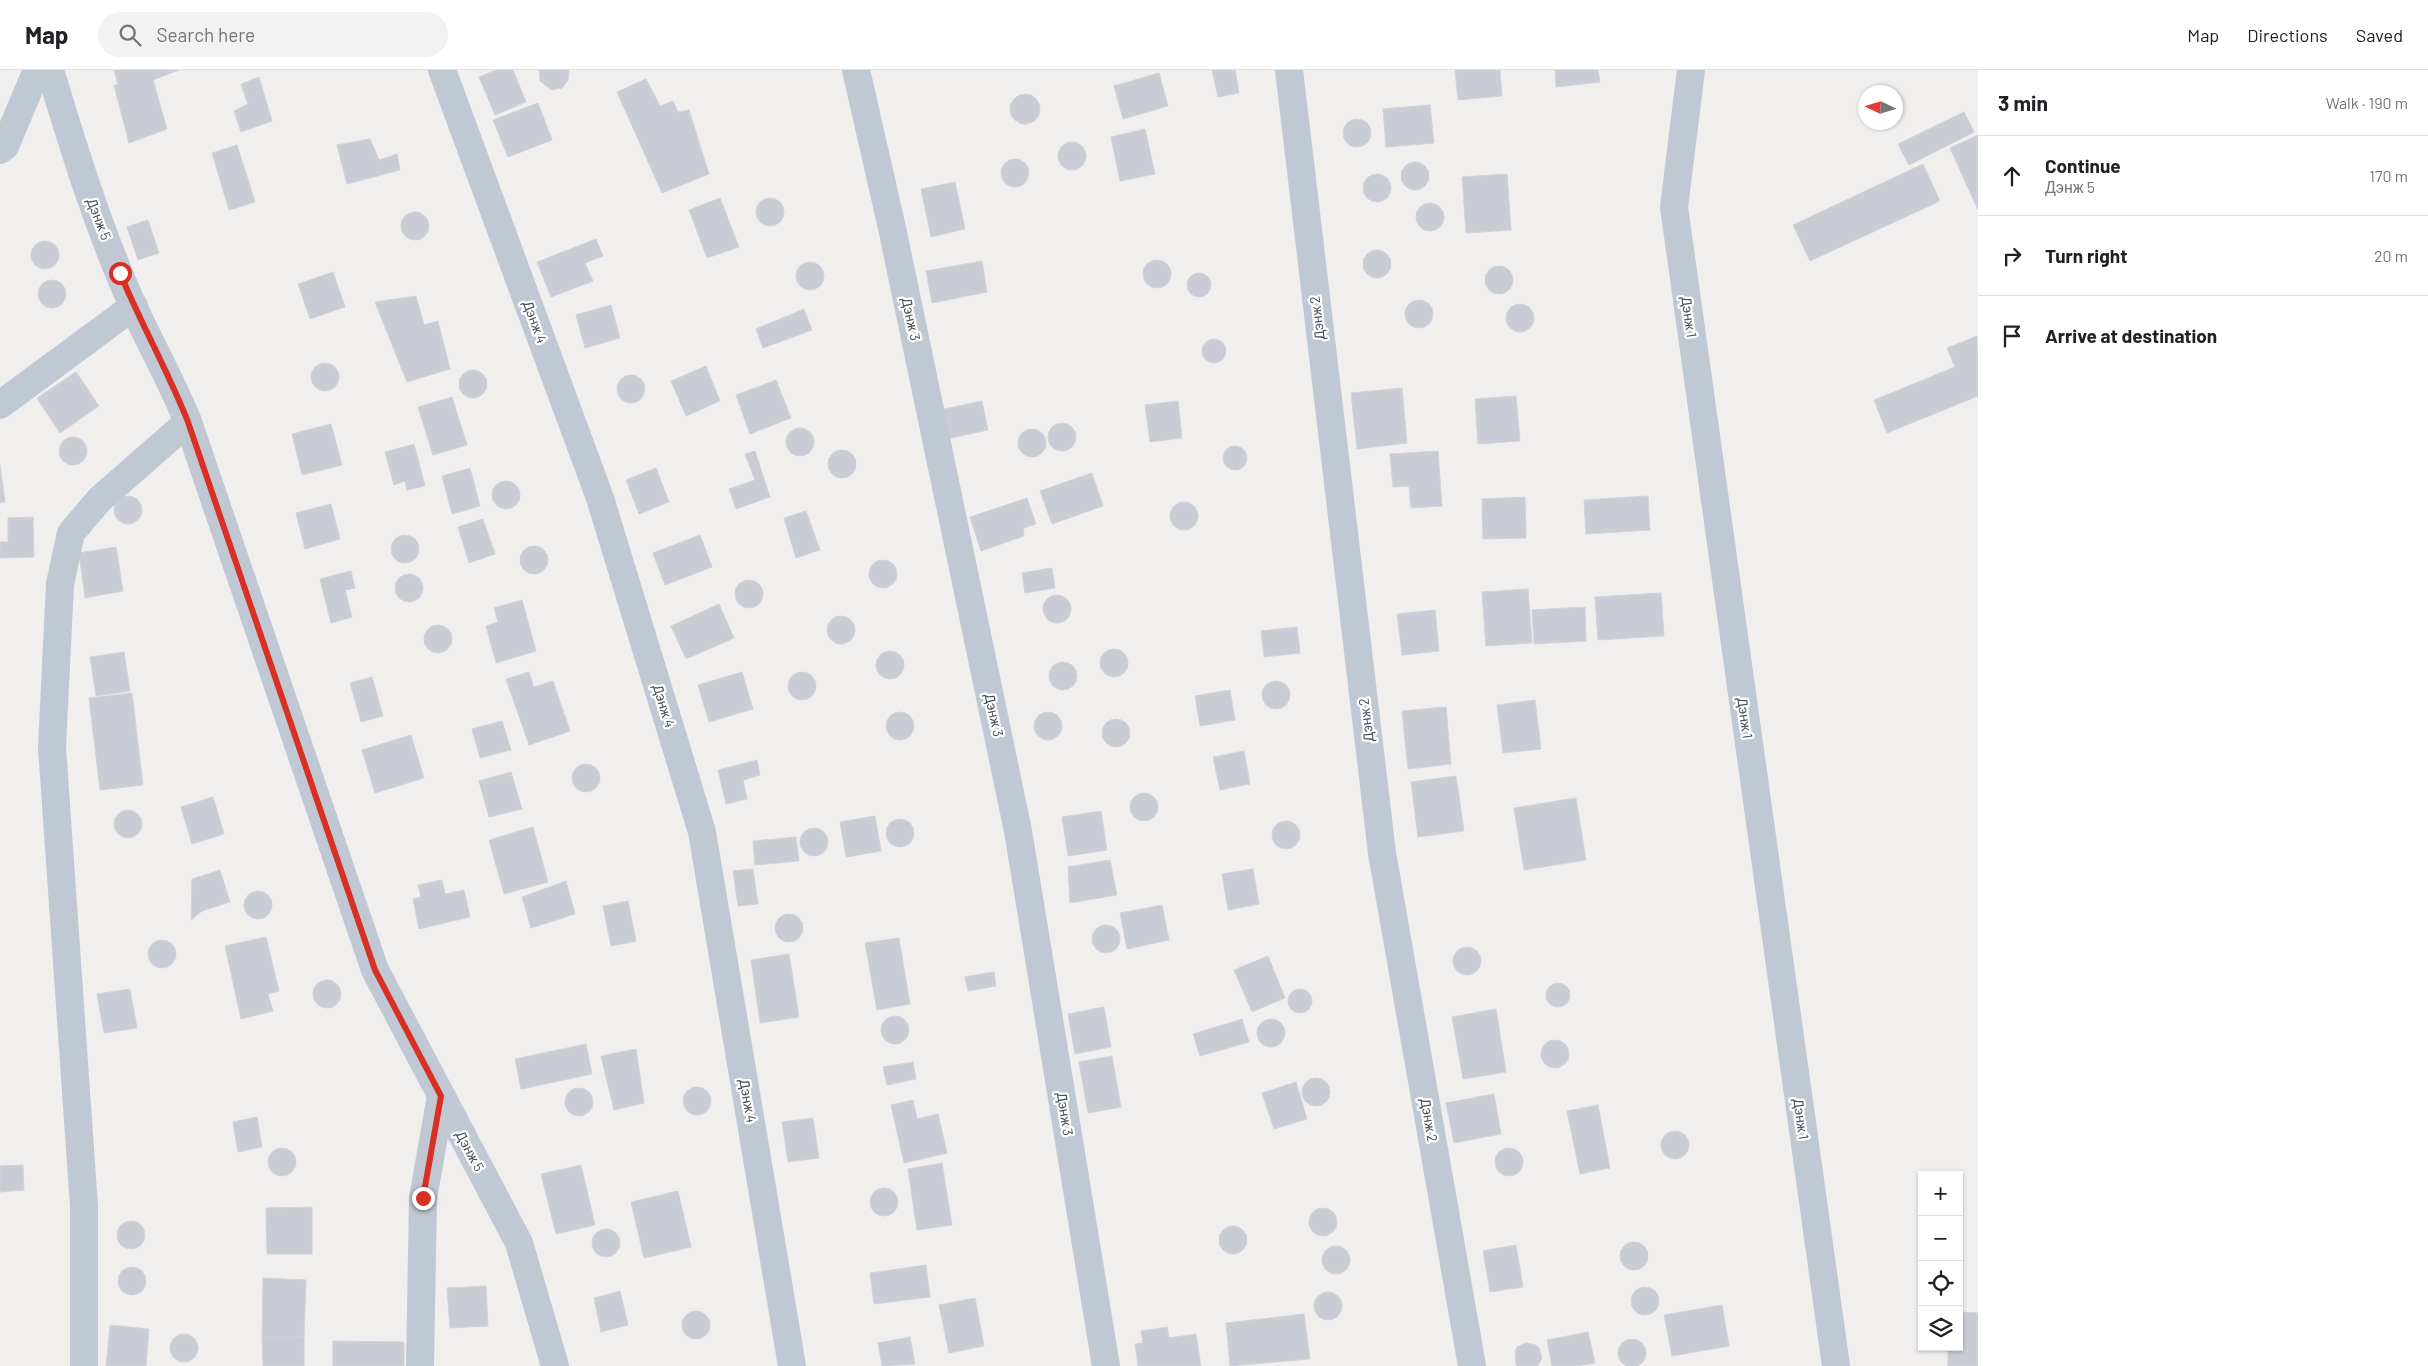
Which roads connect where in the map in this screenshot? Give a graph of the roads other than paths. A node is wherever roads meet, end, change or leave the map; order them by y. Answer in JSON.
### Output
{"nodes":[{"id":1,"x":37,"y":70,"type":"edge"},
{"id":2,"x":50,"y":70,"type":"edge"},
{"id":3,"x":442,"y":70,"type":"edge"},
{"id":4,"x":856,"y":70,"type":"edge"},
{"id":5,"x":1289,"y":70,"type":"edge"},
{"id":6,"x":1690,"y":70,"type":"edge"},
{"id":7,"x":0,"y":150,"type":"edge"},
{"id":8,"x":134,"y":306,"type":"junction"},
{"id":9,"x":0,"y":405,"type":"edge"},
{"id":10,"x":188,"y":422,"type":"junction"},
{"id":11,"x":441,"y":1096,"type":"junction"},
{"id":12,"x":84,"y":1366,"type":"edge"},
{"id":13,"x":420,"y":1366,"type":"edge"},
{"id":14,"x":555,"y":1366,"type":"edge"},
{"id":15,"x":792,"y":1366,"type":"edge"},
{"id":16,"x":1106,"y":1366,"type":"edge"},
{"id":17,"x":1472,"y":1366,"type":"edge"},
{"id":18,"x":1836,"y":1366,"type":"edge"}],
"edges":[{"from":1,"to":7,"type":"street"},
{"from":2,"to":8,"type":"street","name":"Дэнж 5"},
{"from":3,"to":15,"type":"street","name":"Дэнж 4"},
{"from":4,"to":16,"type":"street","name":"Дэнж 3"},
{"from":5,"to":17,"type":"street","name":"Дэнж 2"},
{"from":6,"to":18,"type":"street","name":"Дэнж 1"},
{"from":8,"to":9,"type":"street"},
{"from":8,"to":10,"type":"street","name":"Дэнж 5"},
{"from":10,"to":11,"type":"street","name":"Дэнж 5"},
{"from":10,"to":12,"type":"street"},
{"from":11,"to":13,"type":"street"},
{"from":11,"to":14,"type":"street","name":"Дэнж 5"}]}
